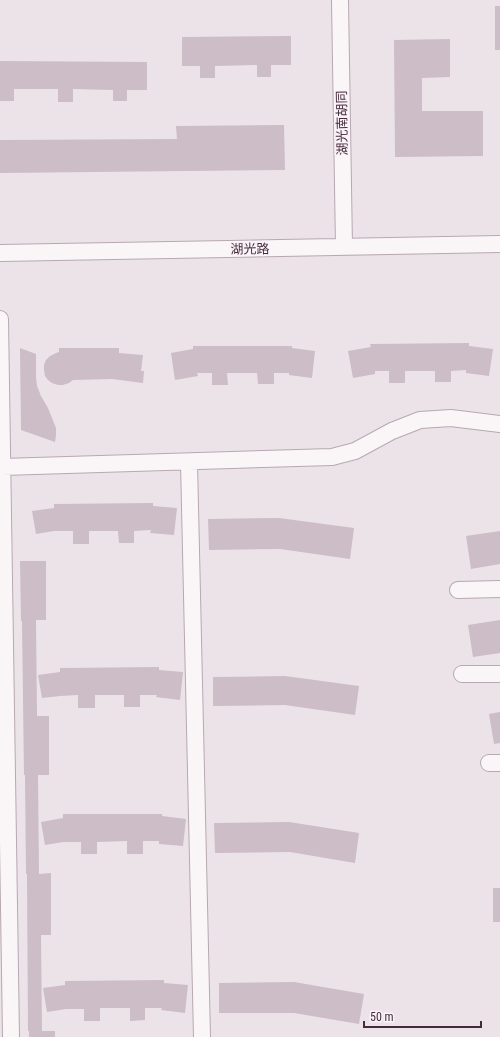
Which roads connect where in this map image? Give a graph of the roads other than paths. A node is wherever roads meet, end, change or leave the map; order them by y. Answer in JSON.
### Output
{"nodes":[{"id":1,"x":340,"y":0,"type":"edge"},
{"id":2,"x":500,"y":244,"type":"edge"},
{"id":3,"x":344,"y":247,"type":"junction"},
{"id":4,"x":0,"y":253,"type":"edge"},
{"id":5,"x":0,"y":319,"type":"edge"},
{"id":6,"x":500,"y":424,"type":"edge"},
{"id":7,"x":189,"y":462,"type":"junction"},
{"id":8,"x":2,"y":467,"type":"junction"},
{"id":9,"x":500,"y":589,"type":"edge"},
{"id":10,"x":458,"y":590,"type":"dead end"},
{"id":11,"x":462,"y":674,"type":"dead end"},
{"id":12,"x":500,"y":674,"type":"edge"},
{"id":13,"x":11,"y":1037,"type":"edge"},
{"id":14,"x":202,"y":1037,"type":"edge"}],
"edges":[{"from":1,"to":3,"type":"street","name":"湖光南胡同"},
{"from":2,"to":3,"type":"street","name":"湖光路"},
{"from":3,"to":4,"type":"street","name":"湖光路"},
{"from":5,"to":8,"type":"street"},
{"from":6,"to":7,"type":"street"},
{"from":7,"to":8,"type":"street"},
{"from":7,"to":14,"type":"street"},
{"from":8,"to":13,"type":"street"},
{"from":9,"to":10,"type":"street"},
{"from":11,"to":12,"type":"street"}]}
